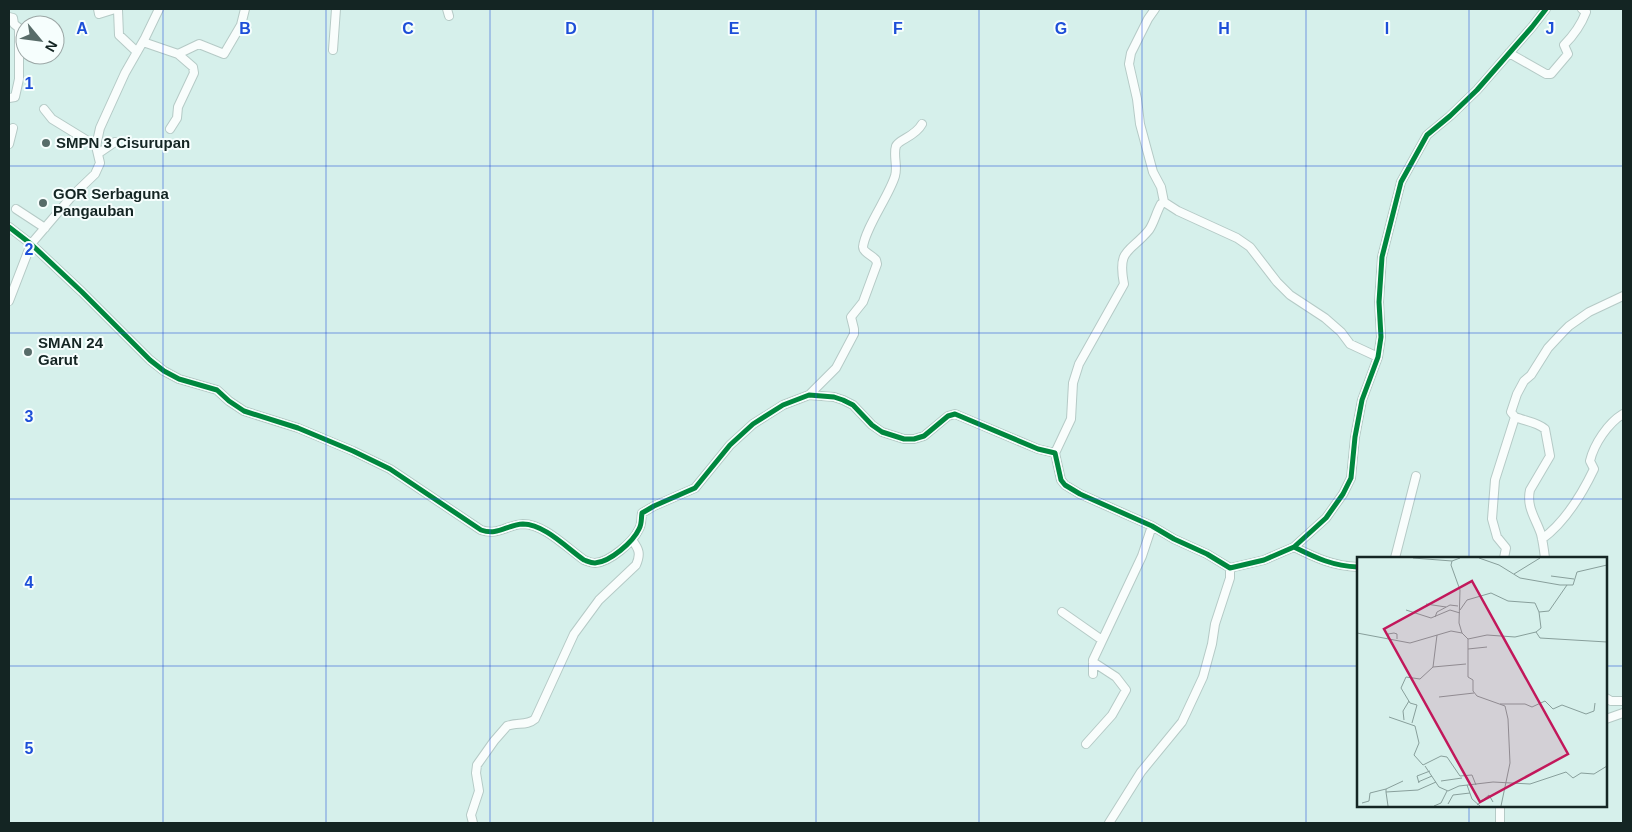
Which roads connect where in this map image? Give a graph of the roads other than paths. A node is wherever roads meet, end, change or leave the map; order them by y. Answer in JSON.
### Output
{"nodes":[{"id":1,"x":98,"y":9,"type":"edge"},
{"id":2,"x":159,"y":9,"type":"edge"},
{"id":3,"x":246,"y":9,"type":"edge"},
{"id":4,"x":336,"y":9,"type":"edge"},
{"id":5,"x":1155,"y":9,"type":"edge"},
{"id":6,"x":1546,"y":9,"type":"edge"},
{"id":7,"x":1582,"y":9,"type":"edge"},
{"id":8,"x":9,"y":17,"type":"edge"},
{"id":9,"x":143,"y":42,"type":"junction"},
{"id":10,"x":333,"y":50,"type":"dead end"},
{"id":11,"x":137,"y":52,"type":"junction"},
{"id":12,"x":1509,"y":52,"type":"junction"},
{"id":13,"x":178,"y":54,"type":"junction"},
{"id":14,"x":9,"y":98,"type":"edge"},
{"id":15,"x":44,"y":109,"type":"dead end"},
{"id":16,"x":922,"y":124,"type":"dead end"},
{"id":17,"x":13,"y":128,"type":"dead end"},
{"id":18,"x":170,"y":129,"type":"dead end"},
{"id":19,"x":115,"y":142,"type":"dead end"},
{"id":20,"x":9,"y":144,"type":"edge"},
{"id":21,"x":97,"y":150,"type":"junction"},
{"id":22,"x":1164,"y":202,"type":"junction"},
{"id":23,"x":16,"y":209,"type":"dead end"},
{"id":24,"x":9,"y":228,"type":"edge"},
{"id":25,"x":45,"y":228,"type":"junction"},
{"id":26,"x":31,"y":244,"type":"junction"},
{"id":27,"x":1623,"y":296,"type":"edge"},
{"id":28,"x":9,"y":301,"type":"edge"},
{"id":29,"x":1378,"y":357,"type":"junction"},
{"id":30,"x":810,"y":395,"type":"junction"},
{"id":31,"x":1623,"y":414,"type":"edge"},
{"id":32,"x":1515,"y":417,"type":"junction"},
{"id":33,"x":1055,"y":454,"type":"junction"},
{"id":34,"x":1416,"y":476,"type":"dead end"},
{"id":35,"x":1152,"y":526,"type":"junction"},
{"id":36,"x":1542,"y":539,"type":"junction"},
{"id":37,"x":632,"y":540,"type":"junction"},
{"id":38,"x":1294,"y":547,"type":"junction"},
{"id":39,"x":1395,"y":557,"type":"edge"},
{"id":40,"x":1504,"y":557,"type":"edge"},
{"id":41,"x":1545,"y":557,"type":"edge"},
{"id":42,"x":1357,"y":567,"type":"edge"},
{"id":43,"x":1230,"y":568,"type":"junction"},
{"id":44,"x":1062,"y":612,"type":"dead end"},
{"id":45,"x":1102,"y":640,"type":"junction"},
{"id":46,"x":1093,"y":662,"type":"junction"},
{"id":47,"x":1092,"y":674,"type":"dead end"},
{"id":48,"x":1607,"y":698,"type":"edge"},
{"id":49,"x":1623,"y":701,"type":"edge"},
{"id":50,"x":1623,"y":713,"type":"edge"},
{"id":51,"x":1607,"y":718,"type":"edge"},
{"id":52,"x":1086,"y":744,"type":"dead end"},
{"id":53,"x":1500,"y":807,"type":"edge"},
{"id":54,"x":473,"y":823,"type":"edge"},
{"id":55,"x":1109,"y":823,"type":"edge"},
{"id":56,"x":1500,"y":823,"type":"edge"}],
"edges":[{"from":1,"to":11,"type":"street"},
{"from":2,"to":9,"type":"street"},
{"from":3,"to":13,"type":"street"},
{"from":4,"to":10,"type":"street"},
{"from":5,"to":22,"type":"street"},
{"from":6,"to":12,"type":"street"},
{"from":7,"to":12,"type":"street"},
{"from":8,"to":14,"type":"street"},
{"from":9,"to":11,"type":"street"},
{"from":9,"to":13,"type":"street"},
{"from":11,"to":21,"type":"street"},
{"from":12,"to":29,"type":"street"},
{"from":13,"to":18,"type":"street"},
{"from":15,"to":21,"type":"street"},
{"from":16,"to":30,"type":"street"},
{"from":17,"to":20,"type":"street"},
{"from":19,"to":21,"type":"street"},
{"from":21,"to":25,"type":"street"},
{"from":22,"to":29,"type":"street"},
{"from":22,"to":33,"type":"street"},
{"from":23,"to":25,"type":"street"},
{"from":24,"to":26,"type":"street"},
{"from":25,"to":26,"type":"street"},
{"from":26,"to":28,"type":"street"},
{"from":26,"to":37,"type":"street"},
{"from":27,"to":32,"type":"street"},
{"from":29,"to":38,"type":"street"},
{"from":30,"to":33,"type":"street"},
{"from":30,"to":37,"type":"street"},
{"from":31,"to":36,"type":"street"},
{"from":32,"to":36,"type":"street"},
{"from":32,"to":40,"type":"street"},
{"from":33,"to":35,"type":"street"},
{"from":34,"to":39,"type":"street"},
{"from":35,"to":43,"type":"street"},
{"from":35,"to":45,"type":"street"},
{"from":36,"to":41,"type":"street"},
{"from":37,"to":54,"type":"street"},
{"from":38,"to":42,"type":"street"},
{"from":38,"to":43,"type":"street"},
{"from":43,"to":55,"type":"street"},
{"from":44,"to":45,"type":"street"},
{"from":45,"to":46,"type":"street"},
{"from":46,"to":47,"type":"street"},
{"from":46,"to":52,"type":"street"},
{"from":48,"to":49,"type":"street"},
{"from":50,"to":51,"type":"street"},
{"from":53,"to":56,"type":"street"}]}
